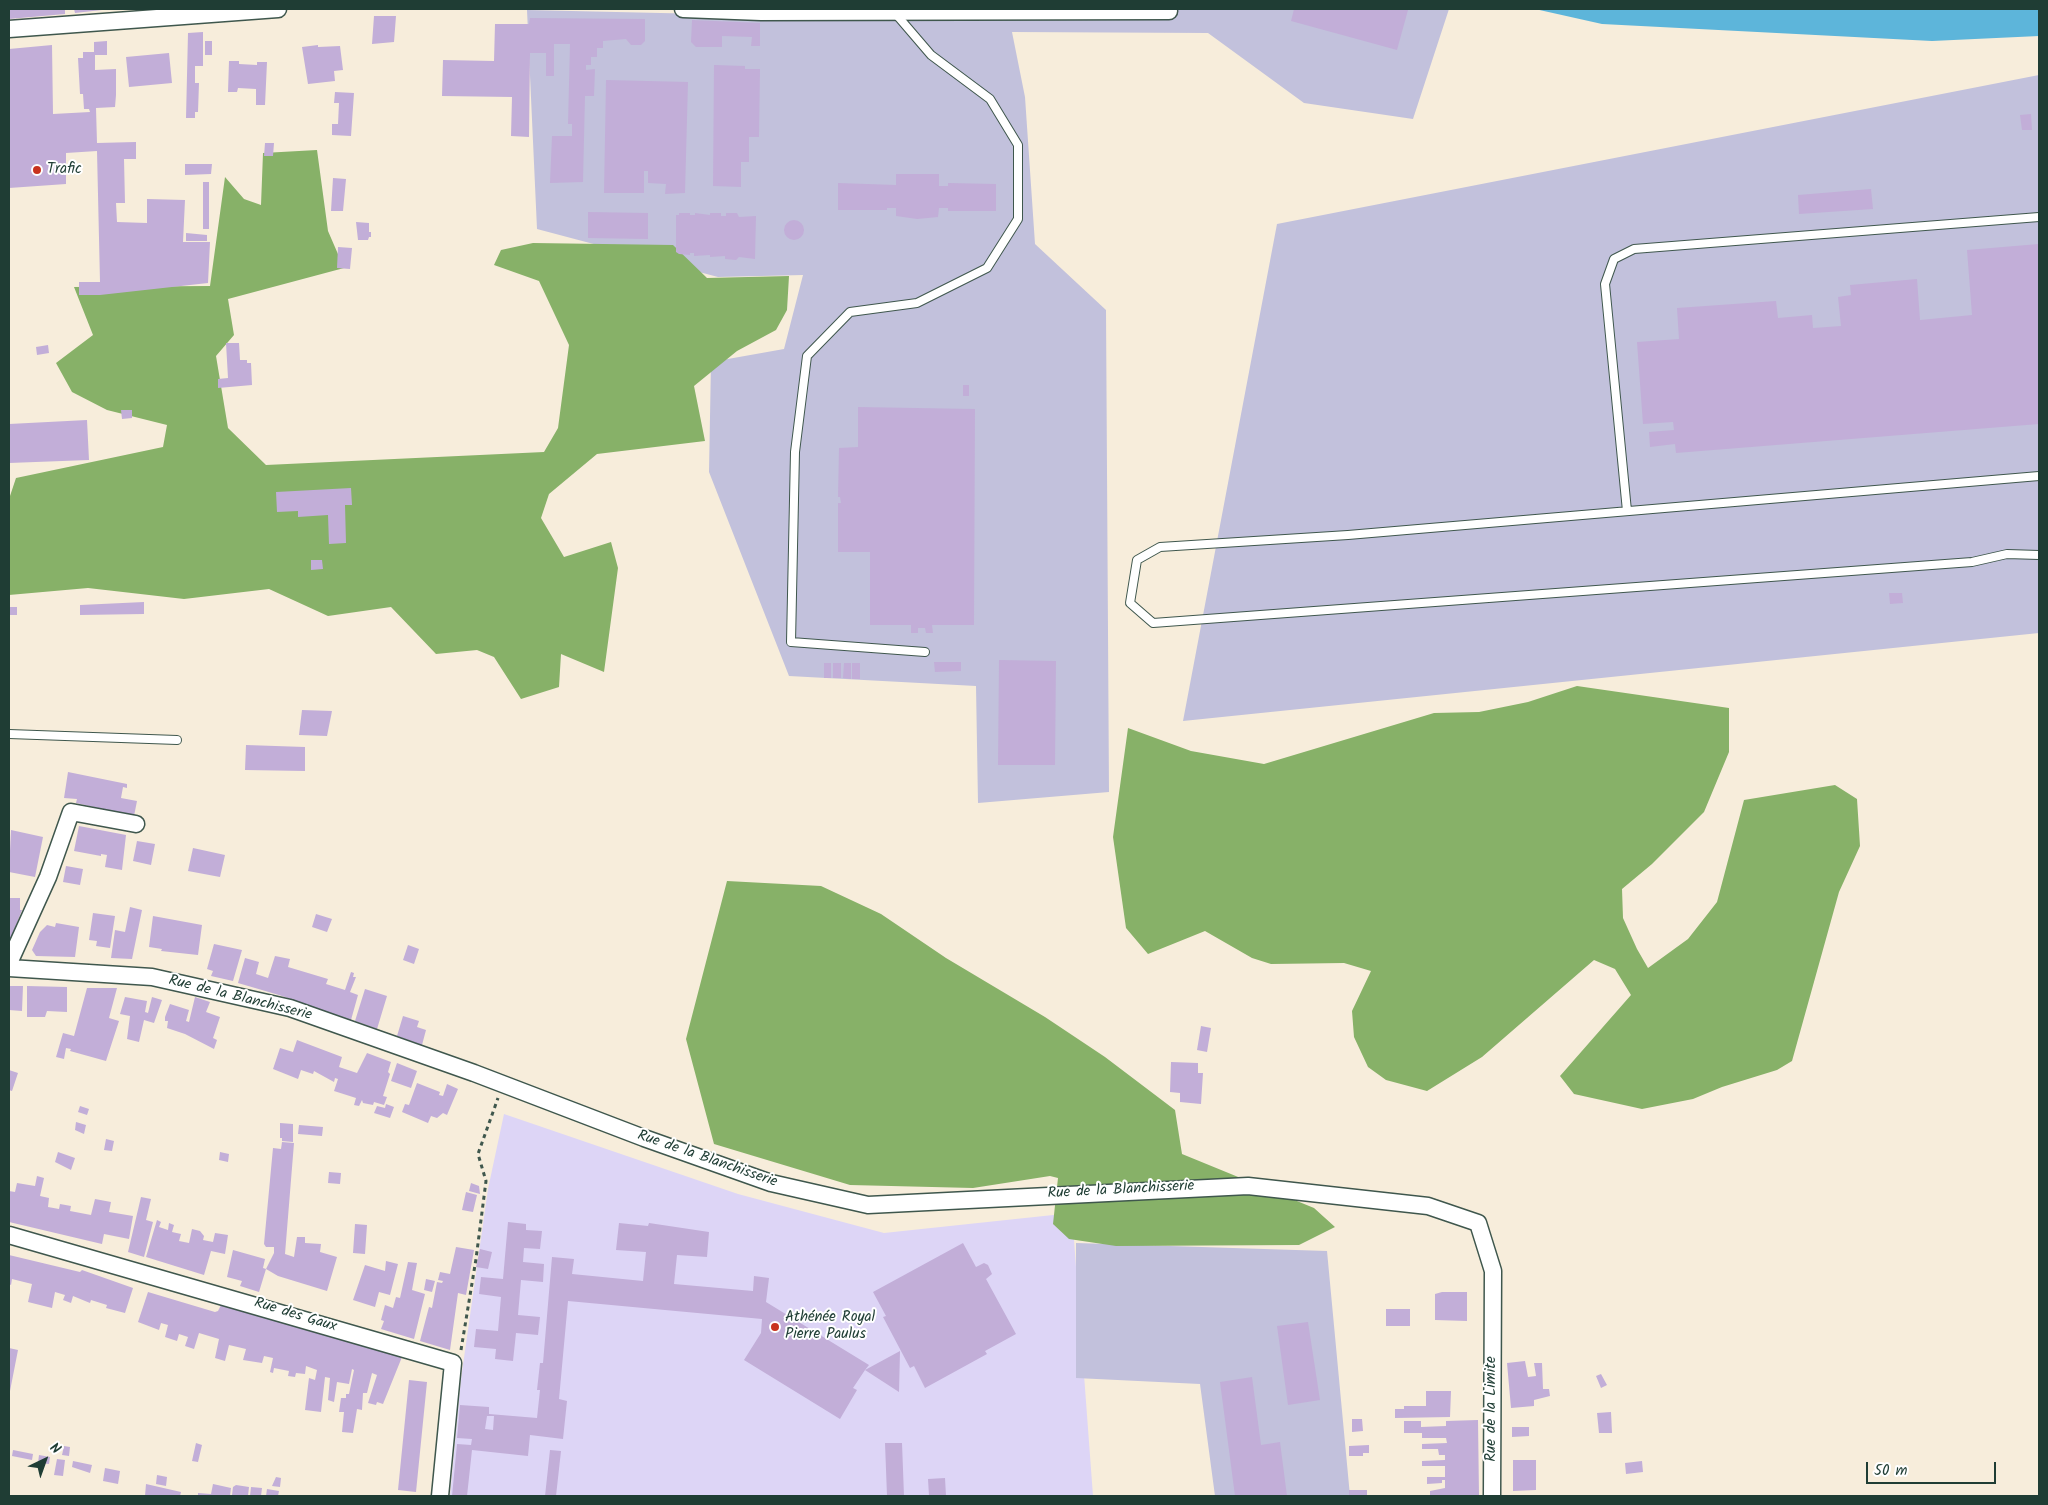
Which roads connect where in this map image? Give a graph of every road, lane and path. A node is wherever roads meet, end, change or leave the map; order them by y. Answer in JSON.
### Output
{"nodes":[{"id":1,"x":278,"y":9,"type":"edge"},
{"id":2,"x":683,"y":9,"type":"edge"},
{"id":3,"x":847,"y":10,"type":"edge"},
{"id":4,"x":1169,"y":11,"type":"dead end"},
{"id":5,"x":894,"y":12,"type":"junction"},
{"id":6,"x":9,"y":29,"type":"edge"},
{"id":7,"x":2039,"y":217,"type":"edge"},
{"id":8,"x":2039,"y":476,"type":"edge"},
{"id":9,"x":1627,"y":511,"type":"junction"},
{"id":10,"x":2039,"y":555,"type":"edge"},
{"id":11,"x":925,"y":652,"type":"dead end"},
{"id":12,"x":9,"y":734,"type":"edge"},
{"id":13,"x":177,"y":740,"type":"dead end"},
{"id":14,"x":136,"y":824,"type":"dead end"},
{"id":15,"x":9,"y":963,"type":"edge"},
{"id":16,"x":9,"y":968,"type":"edge"},
{"id":17,"x":504,"y":1084,"type":"junction"},
{"id":18,"x":9,"y":1235,"type":"edge"},
{"id":19,"x":1493,"y":1322,"type":"joint"},
{"id":20,"x":453,"y":1363,"type":"junction"},
{"id":21,"x":440,"y":1496,"type":"edge"},
{"id":22,"x":1492,"y":1496,"type":"edge"}],
"edges":[{"from":1,"to":6,"type":"street"},
{"from":2,"to":3,"type":"street"},
{"from":3,"to":5,"type":"street"},
{"from":4,"to":5,"type":"street"},
{"from":5,"to":11,"type":"lane"},
{"from":7,"to":9,"type":"lane"},
{"from":8,"to":9,"type":"lane"},
{"from":9,"to":10,"type":"lane"},
{"from":12,"to":13,"type":"lane"},
{"from":14,"to":15,"type":"street"},
{"from":16,"to":17,"type":"street","name":"Rue de la Blanchisserie"},
{"from":17,"to":19,"type":"street","name":"Rue de la Blanchisserie"},
{"from":17,"to":20,"type":"path"},
{"from":18,"to":20,"type":"street","name":"Rue des Gaux"},
{"from":19,"to":22,"type":"street","name":"Rue de la Limite"},
{"from":20,"to":21,"type":"street"}]}
